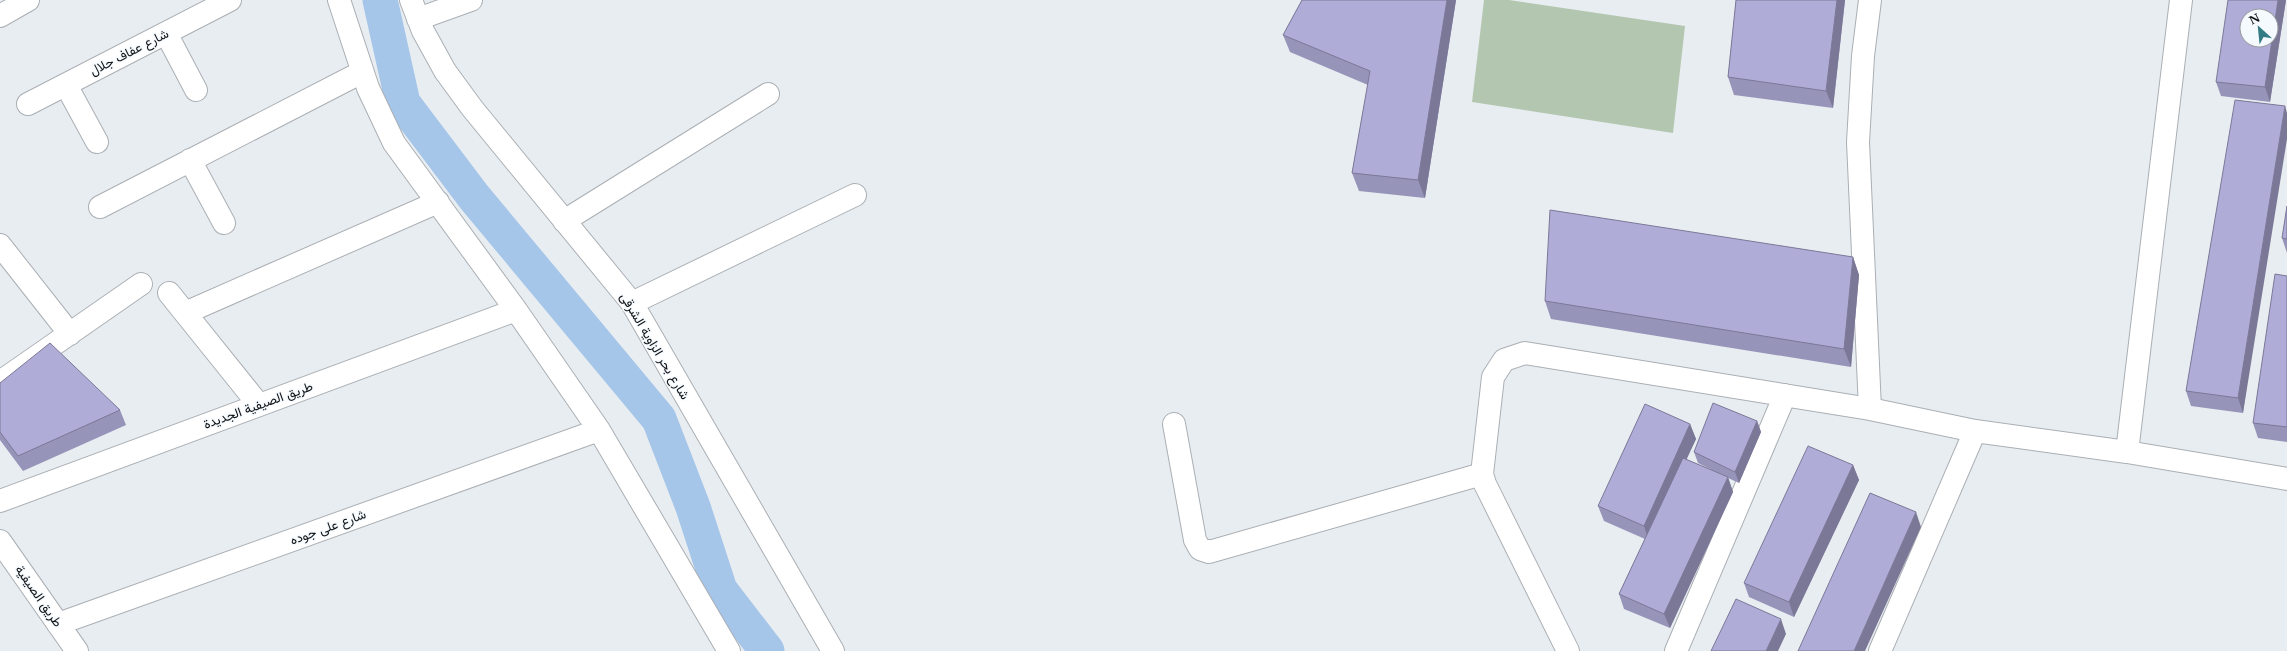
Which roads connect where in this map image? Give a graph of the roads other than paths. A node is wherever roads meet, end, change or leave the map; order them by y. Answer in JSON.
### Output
{"nodes":[{"id":1,"x":28,"y":0,"type":"edge"},
{"id":2,"x":230,"y":0,"type":"edge"},
{"id":3,"x":339,"y":0,"type":"edge"},
{"id":4,"x":471,"y":0,"type":"edge"},
{"id":5,"x":1870,"y":0,"type":"edge"},
{"id":6,"x":2181,"y":0,"type":"edge"},
{"id":7,"x":415,"y":9,"type":"edge"},
{"id":8,"x":0,"y":16,"type":"edge"},
{"id":9,"x":166,"y":33,"type":"junction"},
{"id":10,"x":362,"y":72,"type":"junction"},
{"id":11,"x":66,"y":84,"type":"junction"},
{"id":12,"x":196,"y":90,"type":"dead end"},
{"id":13,"x":768,"y":94,"type":"dead end"},
{"id":14,"x":28,"y":104,"type":"dead end"},
{"id":15,"x":97,"y":142,"type":"dead end"},
{"id":16,"x":190,"y":160,"type":"junction"},
{"id":17,"x":856,"y":195,"type":"dead end"},
{"id":18,"x":438,"y":202,"type":"junction"},
{"id":19,"x":100,"y":207,"type":"dead end"},
{"id":20,"x":564,"y":221,"type":"junction"},
{"id":21,"x":224,"y":223,"type":"dead end"},
{"id":22,"x":0,"y":245,"type":"edge"},
{"id":23,"x":141,"y":284,"type":"dead end"},
{"id":24,"x":169,"y":293,"type":"dead end"},
{"id":25,"x":632,"y":303,"type":"junction"},
{"id":26,"x":516,"y":310,"type":"junction"},
{"id":27,"x":186,"y":313,"type":"junction"},
{"id":28,"x":70,"y":334,"type":"junction"},
{"id":29,"x":0,"y":382,"type":"edge"},
{"id":30,"x":1785,"y":394,"type":"junction"},
{"id":31,"x":259,"y":405,"type":"junction"},
{"id":32,"x":1870,"y":409,"type":"junction"},
{"id":33,"x":1174,"y":424,"type":"dead end"},
{"id":34,"x":599,"y":430,"type":"junction"},
{"id":35,"x":1975,"y":431,"type":"junction"},
{"id":36,"x":2127,"y":452,"type":"junction"},
{"id":37,"x":1482,"y":474,"type":"junction"},
{"id":38,"x":2287,"y":479,"type":"edge"},
{"id":39,"x":0,"y":501,"type":"edge"},
{"id":40,"x":0,"y":541,"type":"edge"},
{"id":41,"x":58,"y":624,"type":"junction"},
{"id":42,"x":77,"y":651,"type":"edge"},
{"id":43,"x":729,"y":651,"type":"edge"},
{"id":44,"x":833,"y":651,"type":"edge"},
{"id":45,"x":1568,"y":651,"type":"edge"},
{"id":46,"x":1676,"y":651,"type":"edge"},
{"id":47,"x":1880,"y":651,"type":"edge"}],
"edges":[{"from":1,"to":8,"type":"street"},
{"from":2,"to":9,"type":"street","name":"شارع عفاف جلال"},
{"from":3,"to":10,"type":"street"},
{"from":4,"to":7,"type":"street"},
{"from":5,"to":32,"type":"street"},
{"from":6,"to":36,"type":"street"},
{"from":7,"to":20,"type":"street","name":"شارع بحر الزاوية الشرقى"},
{"from":9,"to":11,"type":"street","name":"شارع عفاف جلال"},
{"from":9,"to":12,"type":"street"},
{"from":10,"to":16,"type":"street"},
{"from":10,"to":18,"type":"street"},
{"from":11,"to":14,"type":"street","name":"شارع عفاف جلال"},
{"from":11,"to":15,"type":"street"},
{"from":13,"to":20,"type":"street"},
{"from":16,"to":19,"type":"street"},
{"from":16,"to":21,"type":"street"},
{"from":17,"to":25,"type":"street"},
{"from":18,"to":26,"type":"street"},
{"from":18,"to":27,"type":"street"},
{"from":20,"to":25,"type":"street","name":"شارع بحر الزاوية الشرقى"},
{"from":22,"to":28,"type":"street"},
{"from":23,"to":28,"type":"street"},
{"from":24,"to":27,"type":"street"},
{"from":25,"to":44,"type":"street","name":"شارع بحر الزاوية الشرقى"},
{"from":26,"to":31,"type":"street","name":"طريق الصيفية الجديدة"},
{"from":26,"to":34,"type":"street"},
{"from":27,"to":31,"type":"street"},
{"from":28,"to":29,"type":"street"},
{"from":30,"to":32,"type":"street"},
{"from":30,"to":37,"type":"street"},
{"from":30,"to":46,"type":"street"},
{"from":31,"to":39,"type":"street","name":"طريق الصيفية الجديدة"},
{"from":32,"to":35,"type":"street"},
{"from":33,"to":37,"type":"street"},
{"from":34,"to":41,"type":"street","name":"شارع على جوده"},
{"from":34,"to":43,"type":"street"},
{"from":35,"to":36,"type":"street"},
{"from":35,"to":47,"type":"street"},
{"from":36,"to":38,"type":"street"},
{"from":37,"to":45,"type":"street"},
{"from":40,"to":41,"type":"street","name":"طريق الصيفية"},
{"from":41,"to":42,"type":"street","name":"طريق الصيفية"}]}
